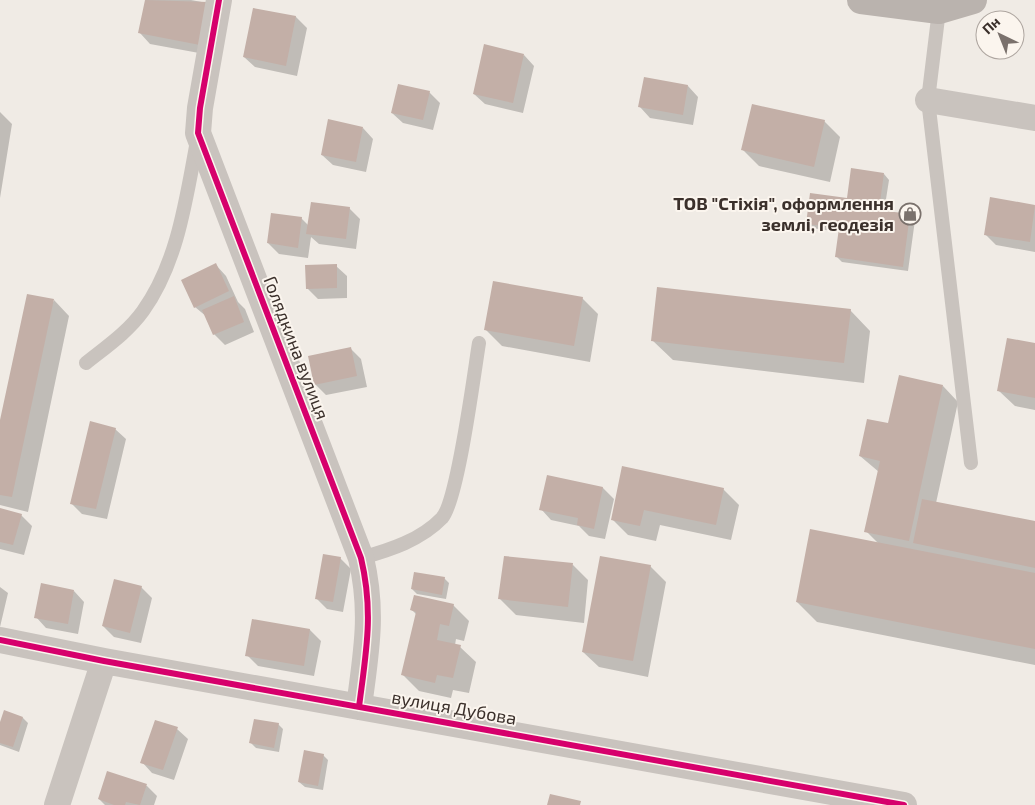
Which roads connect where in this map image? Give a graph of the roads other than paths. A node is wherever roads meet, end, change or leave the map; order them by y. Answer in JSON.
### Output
{"nodes":[{"id":1,"x":218,"y":0,"type":"edge"},
{"id":2,"x":861,"y":0,"type":"edge"},
{"id":3,"x":973,"y":0,"type":"edge"},
{"id":4,"x":940,"y":10,"type":"junction"},
{"id":5,"x":928,"y":100,"type":"junction"},
{"id":6,"x":1035,"y":118,"type":"edge"},
{"id":7,"x":198,"y":133,"type":"junction"},
{"id":8,"x":480,"y":343,"type":"dead end"},
{"id":9,"x":86,"y":362,"type":"dead end"},
{"id":10,"x":970,"y":463,"type":"dead end"},
{"id":11,"x":361,"y":558,"type":"junction"},
{"id":12,"x":0,"y":640,"type":"edge"},
{"id":13,"x":104,"y":661,"type":"junction"},
{"id":14,"x":359,"y":707,"type":"junction"},
{"id":15,"x":57,"y":805,"type":"edge"},
{"id":16,"x":904,"y":805,"type":"edge"}],
"edges":[{"from":1,"to":7,"type":"street","name":"Голядкина вулиця"},
{"from":2,"to":4,"type":"street"},
{"from":3,"to":4,"type":"street"},
{"from":4,"to":5,"type":"lane"},
{"from":5,"to":6,"type":"street"},
{"from":5,"to":10,"type":"lane"},
{"from":7,"to":9,"type":"lane"},
{"from":7,"to":11,"type":"street","name":"Голядкина вулиця"},
{"from":8,"to":11,"type":"lane"},
{"from":11,"to":14,"type":"street","name":"Голядкина вулиця"},
{"from":12,"to":13,"type":"street","name":"вулиця Дубова"},
{"from":13,"to":14,"type":"street","name":"вулиця Дубова"},
{"from":13,"to":15,"type":"street"},
{"from":14,"to":16,"type":"street","name":"вулиця Дубова"}]}
